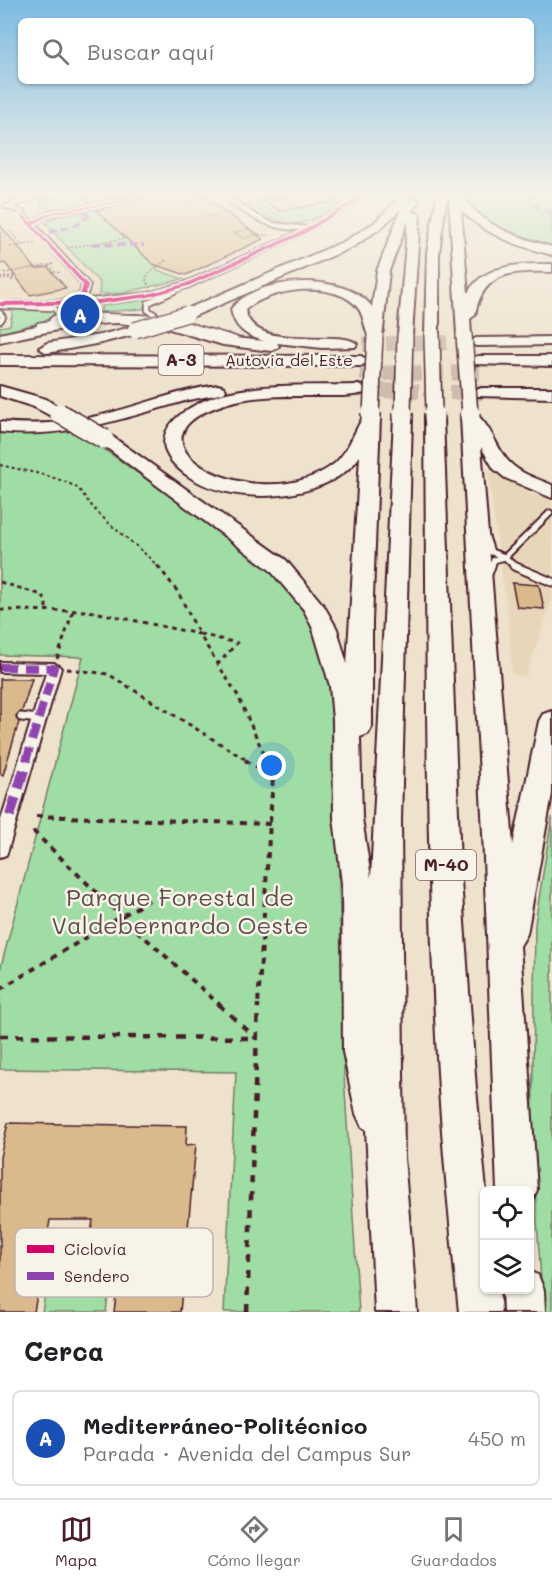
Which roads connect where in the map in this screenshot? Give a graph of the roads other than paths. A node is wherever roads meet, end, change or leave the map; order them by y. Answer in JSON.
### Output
{"nodes":[{"id":1,"x":60,"y":256,"type":"edge"},
{"id":2,"x":250,"y":256,"type":"edge"},
{"id":3,"x":321,"y":256,"type":"edge"},
{"id":4,"x":388,"y":256,"type":"edge"},
{"id":5,"x":409,"y":256,"type":"edge"},
{"id":6,"x":433,"y":256,"type":"edge"},
{"id":7,"x":461,"y":256,"type":"edge"},
{"id":8,"x":552,"y":268,"type":"edge"},
{"id":9,"x":195,"y":281,"type":"junction"},
{"id":10,"x":76,"y":298,"type":"dead end"},
{"id":11,"x":0,"y":305,"type":"edge"},
{"id":12,"x":0,"y":313,"type":"edge"},
{"id":13,"x":0,"y":321,"type":"edge"},
{"id":14,"x":161,"y":321,"type":"junction"},
{"id":15,"x":39,"y":325,"type":"junction"},
{"id":16,"x":0,"y":337,"type":"edge"},
{"id":17,"x":470,"y":338,"type":"junction"},
{"id":18,"x":552,"y":340,"type":"edge"},
{"id":19,"x":363,"y":341,"type":"junction"},
{"id":20,"x":0,"y":353,"type":"edge"},
{"id":21,"x":0,"y":360,"type":"edge"},
{"id":22,"x":552,"y":360,"type":"edge"},
{"id":23,"x":0,"y":373,"type":"edge"},
{"id":24,"x":552,"y":373,"type":"edge"},
{"id":25,"x":360,"y":375,"type":"junction"},
{"id":26,"x":0,"y":391,"type":"edge"},
{"id":27,"x":482,"y":393,"type":"tunnel mouth"},
{"id":28,"x":552,"y":395,"type":"edge"},
{"id":29,"x":470,"y":417,"type":"junction"},
{"id":30,"x":371,"y":418,"type":"junction"},
{"id":31,"x":0,"y":427,"type":"edge"},
{"id":32,"x":552,"y":492,"type":"edge"},
{"id":33,"x":550,"y":513,"type":"dead end"},
{"id":34,"x":475,"y":514,"type":"junction"},
{"id":35,"x":505,"y":557,"type":"junction"},
{"id":36,"x":552,"y":582,"type":"edge"},
{"id":37,"x":481,"y":603,"type":"junction"},
{"id":38,"x":0,"y":667,"type":"edge"},
{"id":39,"x":21,"y":717,"type":"dead end"},
{"id":40,"x":39,"y":719,"type":"junction"},
{"id":41,"x":552,"y":722,"type":"edge"},
{"id":42,"x":5,"y":816,"type":"edge"},
{"id":43,"x":0,"y":850,"type":"edge"},
{"id":44,"x":357,"y":884,"type":"junction"},
{"id":45,"x":504,"y":971,"type":"junction"},
{"id":46,"x":385,"y":1157,"type":"junction"},
{"id":47,"x":517,"y":1186,"type":"edge"},
{"id":48,"x":523,"y":1294,"type":"edge"},
{"id":49,"x":396,"y":1312,"type":"edge"},
{"id":50,"x":480,"y":1312,"type":"edge"},
{"id":51,"x":525,"y":1312,"type":"edge"}],
"edges":[{"from":1,"to":10,"type":"street"},
{"from":2,"to":9,"type":"street"},
{"from":3,"to":20,"type":"highway","bridge":true},
{"from":4,"to":19,"type":"highway"},
{"from":5,"to":46,"type":"highway","number":"M-40","bridge":true},
{"from":6,"to":50,"type":"highway","number":"M-40","bridge":true},
{"from":7,"to":17,"type":"highway"},
{"from":8,"to":17,"type":"highway"},
{"from":9,"to":11,"type":"street"},
{"from":9,"to":14,"type":"lane"},
{"from":11,"to":15,"type":"lane"},
{"from":12,"to":13,"type":"lane"},
{"from":14,"to":15,"type":"lane"},
{"from":14,"to":16,"type":"highway"},
{"from":14,"to":19,"type":"highway"},
{"from":15,"to":16,"type":"lane"},
{"from":17,"to":18,"type":"highway"},
{"from":17,"to":29,"type":"highway","bridge":true},
{"from":19,"to":19,"type":"highway"},
{"from":19,"to":30,"type":"highway","bridge":true},
{"from":21,"to":25,"type":"highway","name":"Autovía del Este","number":"A-3"},
{"from":22,"to":24,"type":"highway"},
{"from":23,"to":25,"type":"highway","name":"Autovía del Este","number":"A-3"},
{"from":25,"to":30,"type":"highway"},
{"from":25,"to":31,"type":"highway"},
{"from":26,"to":44,"type":"highway","bridge":true},
{"from":27,"to":28,"type":"highway"},
{"from":29,"to":32,"type":"highway"},
{"from":29,"to":34,"type":"highway"},
{"from":30,"to":44,"type":"highway"},
{"from":33,"to":35,"type":"lane"},
{"from":34,"to":35,"type":"lane"},
{"from":34,"to":37,"type":"highway"},
{"from":35,"to":36,"type":"lane"},
{"from":35,"to":37,"type":"lane"},
{"from":37,"to":45,"type":"highway"},
{"from":38,"to":40,"type":"street"},
{"from":39,"to":40,"type":"lane"},
{"from":40,"to":42,"type":"street"},
{"from":41,"to":45,"type":"highway"},
{"from":42,"to":43,"type":"street"},
{"from":44,"to":46,"type":"highway"},
{"from":45,"to":47,"type":"highway"},
{"from":46,"to":49,"type":"highway","number":"M-40"},
{"from":48,"to":51,"type":"highway"}]}
